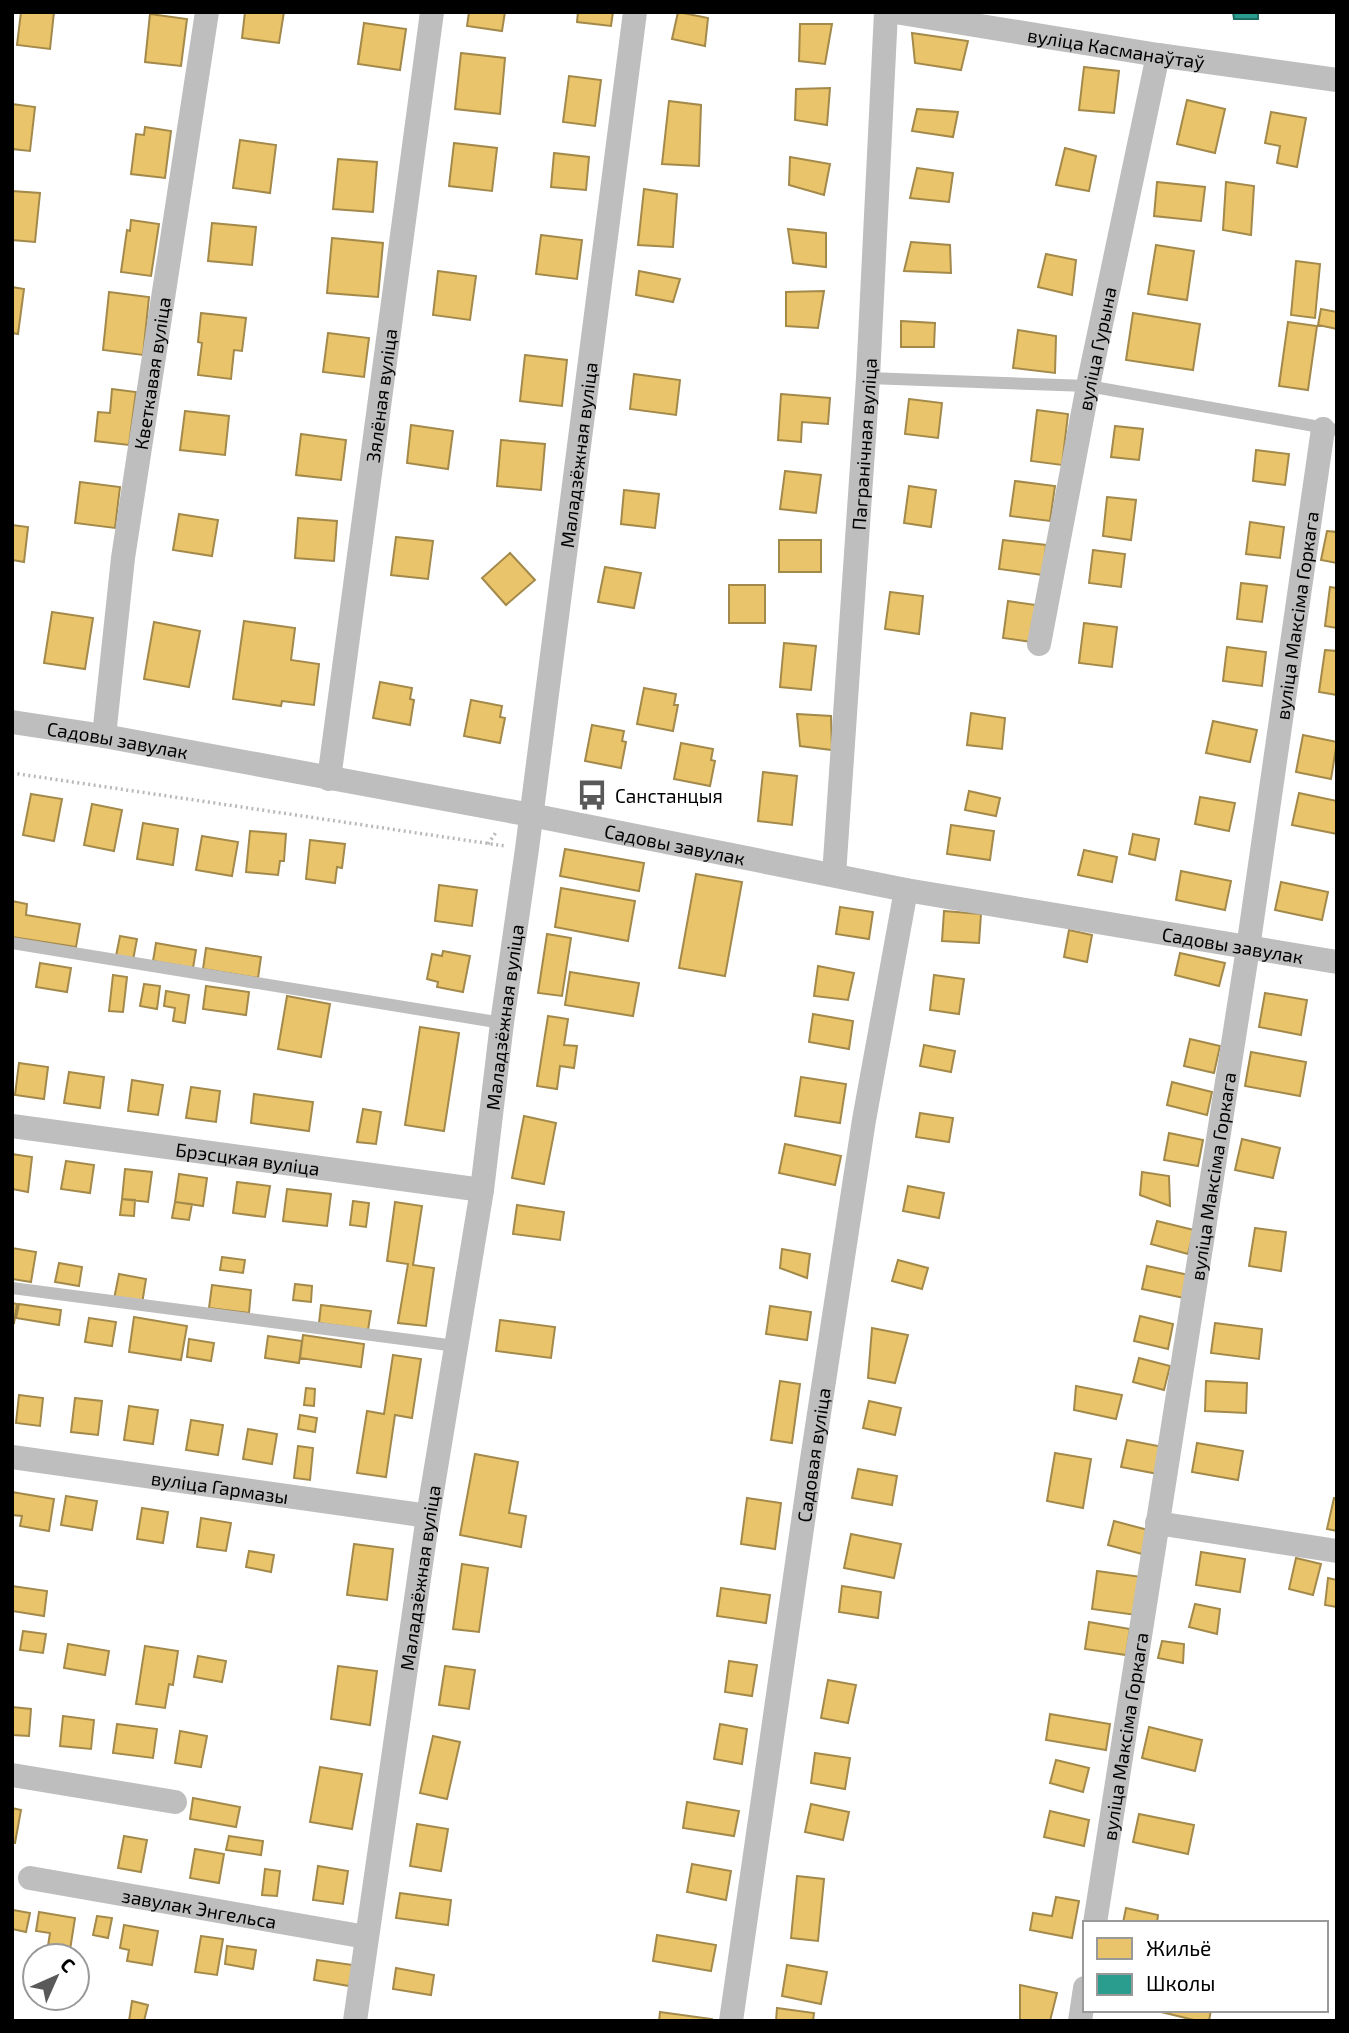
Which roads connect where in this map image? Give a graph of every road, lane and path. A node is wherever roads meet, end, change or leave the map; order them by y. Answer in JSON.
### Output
{"nodes":[{"id":1,"x":207,"y":12,"type":"edge"},
{"id":2,"x":432,"y":12,"type":"edge"},
{"id":3,"x":635,"y":12,"type":"edge"},
{"id":4,"x":886,"y":12,"type":"edge"},
{"id":5,"x":895,"y":12,"type":"edge"},
{"id":6,"x":1158,"y":55,"type":"junction"},
{"id":7,"x":1337,"y":80,"type":"edge"},
{"id":8,"x":868,"y":378,"type":"junction"},
{"id":9,"x":1088,"y":386,"type":"junction"},
{"id":10,"x":1330,"y":429,"type":"edge"},
{"id":11,"x":1040,"y":644,"type":"dead end"},
{"id":12,"x":12,"y":722,"type":"edge"},
{"id":13,"x":103,"y":737,"type":"junction"},
{"id":14,"x":12,"y":773,"type":"edge"},
{"id":15,"x":329,"y":779,"type":"junction"},
{"id":16,"x":531,"y":815,"type":"junction"},
{"id":17,"x":527,"y":849,"type":"junction"},
{"id":18,"x":834,"y":875,"type":"junction"},
{"id":19,"x":906,"y":890,"type":"junction"},
{"id":20,"x":12,"y":943,"type":"edge"},
{"id":21,"x":1248,"y":948,"type":"junction"},
{"id":22,"x":1337,"y":962,"type":"edge"},
{"id":23,"x":502,"y":1023,"type":"junction"},
{"id":24,"x":12,"y":1126,"type":"edge"},
{"id":25,"x":482,"y":1190,"type":"junction"},
{"id":26,"x":12,"y":1288,"type":"edge"},
{"id":27,"x":456,"y":1346,"type":"junction"},
{"id":28,"x":12,"y":1457,"type":"edge"},
{"id":29,"x":428,"y":1516,"type":"junction"},
{"id":30,"x":1157,"y":1523,"type":"junction"},
{"id":31,"x":1337,"y":1551,"type":"edge"},
{"id":32,"x":12,"y":1775,"type":"edge"},
{"id":33,"x":175,"y":1802,"type":"dead end"},
{"id":34,"x":30,"y":1878,"type":"dead end"},
{"id":35,"x":1095,"y":1921,"type":"edge"},
{"id":36,"x":366,"y":1937,"type":"junction"},
{"id":37,"x":1083,"y":2001,"type":"edge"},
{"id":38,"x":355,"y":2021,"type":"edge"},
{"id":39,"x":731,"y":2021,"type":"edge"},
{"id":40,"x":1080,"y":2021,"type":"edge"}],
"edges":[{"from":1,"to":13,"type":"street","name":"Кветкавая вуліца"},
{"from":2,"to":15,"type":"street","name":"Зялёная вуліца"},
{"from":3,"to":16,"type":"street","name":"Маладзёжная вуліца"},
{"from":4,"to":8,"type":"street","name":"Пагранічная вуліца"},
{"from":5,"to":6,"type":"street","name":"вуліца Касманаўтаў"},
{"from":6,"to":7,"type":"street","name":"вуліца Касманаўтаў"},
{"from":6,"to":9,"type":"street","name":"вуліца Гурына"},
{"from":8,"to":9,"type":"lane"},
{"from":8,"to":18,"type":"street","name":"Пагранічная вуліца"},
{"from":9,"to":10,"type":"lane"},
{"from":9,"to":11,"type":"street","name":"вуліца Гурына"},
{"from":10,"to":21,"type":"street","name":"вуліца Максіма Горкага"},
{"from":12,"to":13,"type":"street","name":"Садовы завулак"},
{"from":13,"to":15,"type":"street","name":"Садовы завулак"},
{"from":14,"to":17,"type":"path"},
{"from":15,"to":16,"type":"street","name":"Садовы завулак"},
{"from":16,"to":17,"type":"street","name":"Маладзёжная вуліца"},
{"from":16,"to":18,"type":"street","name":"Садовы завулак"},
{"from":17,"to":23,"type":"street","name":"Маладзёжная вуліца"},
{"from":18,"to":19,"type":"street","name":"Садовы завулак"},
{"from":19,"to":21,"type":"street","name":"Садовы завулак"},
{"from":19,"to":39,"type":"street","name":"Садовая вуліца"},
{"from":20,"to":23,"type":"lane"},
{"from":21,"to":22,"type":"street","name":"Садовы завулак"},
{"from":21,"to":30,"type":"street","name":"вуліца Максіма Горкага"},
{"from":23,"to":25,"type":"street","name":"Маладзёжная вуліца"},
{"from":24,"to":25,"type":"street","name":"Брэсцкая вуліца"},
{"from":25,"to":27,"type":"street","name":"Маладзёжная вуліца"},
{"from":26,"to":27,"type":"lane"},
{"from":27,"to":29,"type":"street","name":"Маладзёжная вуліца"},
{"from":28,"to":29,"type":"street","name":"вуліца Гармазы"},
{"from":29,"to":36,"type":"street","name":"Маладзёжная вуліца"},
{"from":30,"to":31,"type":"street"},
{"from":30,"to":35,"type":"street","name":"вуліца Максіма Горкага"},
{"from":32,"to":33,"type":"street"},
{"from":34,"to":36,"type":"street","name":"завулак Энгельса"},
{"from":36,"to":38,"type":"street","name":"Маладзёжная вуліца"},
{"from":37,"to":40,"type":"street"}]}
